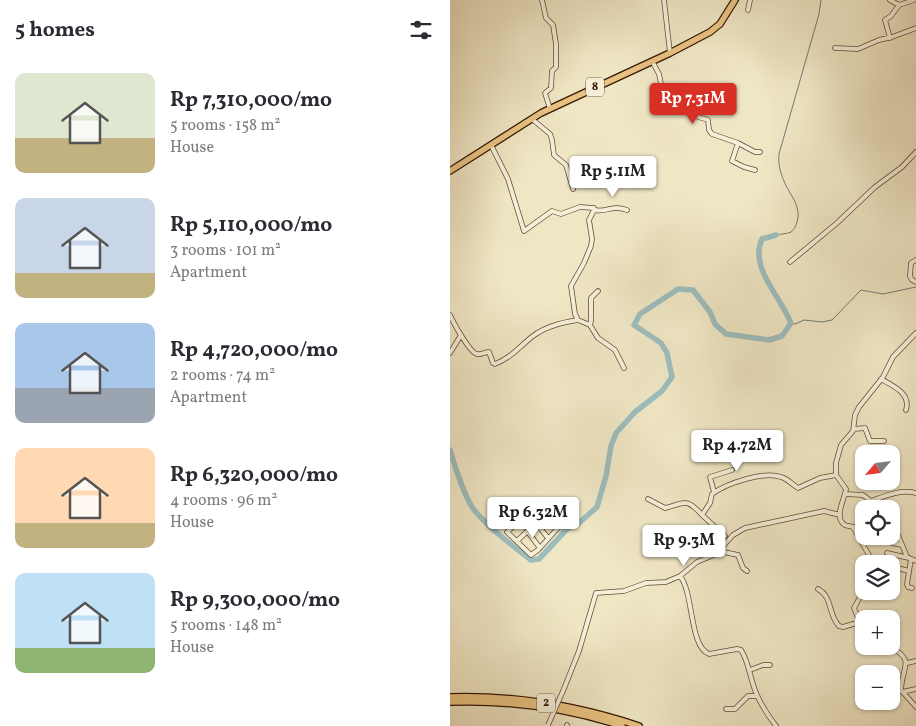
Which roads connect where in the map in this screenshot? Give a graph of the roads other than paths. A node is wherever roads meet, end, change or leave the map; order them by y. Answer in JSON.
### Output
{"nodes":[{"id":1,"x":542,"y":0,"type":"edge"},
{"id":2,"x":664,"y":0,"type":"edge"},
{"id":3,"x":735,"y":0,"type":"edge"},
{"id":4,"x":750,"y":0,"type":"edge"},
{"id":5,"x":890,"y":0,"type":"edge"},
{"id":6,"x":914,"y":0,"type":"edge"},
{"id":7,"x":899,"y":6,"type":"junction"},
{"id":8,"x":748,"y":10,"type":"dead end"},
{"id":9,"x":916,"y":28,"type":"edge"},
{"id":10,"x":890,"y":38,"type":"junction"},
{"id":11,"x":835,"y":48,"type":"dead end"},
{"id":12,"x":670,"y":53,"type":"junction"},
{"id":13,"x":652,"y":61,"type":"junction"},
{"id":14,"x":550,"y":109,"type":"junction"},
{"id":15,"x":532,"y":119,"type":"junction"},
{"id":16,"x":738,"y":143,"type":"junction"},
{"id":17,"x":491,"y":145,"type":"junction"},
{"id":18,"x":760,"y":152,"type":"dead end"},
{"id":19,"x":916,"y":152,"type":"edge"},
{"id":20,"x":755,"y":170,"type":"dead end"},
{"id":21,"x":450,"y":171,"type":"edge"},
{"id":22,"x":573,"y":189,"type":"dead end"},
{"id":23,"x":594,"y":210,"type":"junction"},
{"id":24,"x":627,"y":210,"type":"dead end"},
{"id":25,"x":916,"y":260,"type":"edge"},
{"id":26,"x":790,"y":262,"type":"dead end"},
{"id":27,"x":916,"y":282,"type":"edge"},
{"id":28,"x":598,"y":291,"type":"dead end"},
{"id":29,"x":450,"y":315,"type":"edge"},
{"id":30,"x":578,"y":320,"type":"junction"},
{"id":31,"x":590,"y":325,"type":"junction"},
{"id":32,"x":916,"y":332,"type":"edge"},
{"id":33,"x":461,"y":335,"type":"junction"},
{"id":34,"x":450,"y":353,"type":"edge"},
{"id":35,"x":624,"y":368,"type":"dead end"},
{"id":36,"x":881,"y":379,"type":"junction"},
{"id":37,"x":906,"y":410,"type":"dead end"},
{"id":38,"x":854,"y":429,"type":"junction"},
{"id":39,"x":884,"y":441,"type":"dead end"},
{"id":40,"x":732,"y":470,"type":"dead end"},
{"id":41,"x":836,"y":475,"type":"junction"},
{"id":42,"x":714,"y":492,"type":"junction"},
{"id":43,"x":916,"y":493,"type":"edge"},
{"id":44,"x":846,"y":494,"type":"junction"},
{"id":45,"x":648,"y":498,"type":"dead end"},
{"id":46,"x":544,"y":504,"type":"dead end"},
{"id":47,"x":555,"y":513,"type":"dead end"},
{"id":48,"x":702,"y":514,"type":"junction"},
{"id":49,"x":840,"y":515,"type":"junction"},
{"id":50,"x":545,"y":516,"type":"junction"},
{"id":51,"x":569,"y":519,"type":"dead end"},
{"id":52,"x":536,"y":523,"type":"junction"},
{"id":53,"x":853,"y":527,"type":"joint"},
{"id":54,"x":557,"y":529,"type":"junction"},
{"id":55,"x":527,"y":532,"type":"junction"},
{"id":56,"x":725,"y":536,"type":"dead end"},
{"id":57,"x":548,"y":538,"type":"junction"},
{"id":58,"x":900,"y":540,"type":"edge"},
{"id":59,"x":517,"y":541,"type":"junction"},
{"id":60,"x":902,"y":545,"type":"joint"},
{"id":61,"x":540,"y":548,"type":"junction"},
{"id":62,"x":719,"y":551,"type":"junction"},
{"id":63,"x":887,"y":553,"type":"dead end"},
{"id":64,"x":869,"y":555,"type":"edge"},
{"id":65,"x":912,"y":559,"type":"edge"},
{"id":66,"x":900,"y":569,"type":"edge"},
{"id":67,"x":747,"y":571,"type":"dead end"},
{"id":68,"x":909,"y":571,"type":"junction"},
{"id":69,"x":680,"y":576,"type":"junction"},
{"id":70,"x":912,"y":588,"type":"dead end"},
{"id":71,"x":818,"y":589,"type":"dead end"},
{"id":72,"x":855,"y":625,"type":"edge"},
{"id":73,"x":900,"y":652,"type":"edge"},
{"id":74,"x":916,"y":661,"type":"edge"},
{"id":75,"x":907,"y":663,"type":"junction"},
{"id":76,"x":770,"y":665,"type":"dead end"},
{"id":77,"x":750,"y":670,"type":"junction"},
{"id":78,"x":916,"y":689,"type":"edge"},
{"id":79,"x":902,"y":692,"type":"junction"},
{"id":80,"x":450,"y":697,"type":"edge"},
{"id":81,"x":758,"y":697,"type":"junction"},
{"id":82,"x":450,"y":702,"type":"edge"},
{"id":83,"x":916,"y":707,"type":"edge"},
{"id":84,"x":726,"y":709,"type":"dead end"},
{"id":85,"x":547,"y":726,"type":"edge"},
{"id":86,"x":622,"y":726,"type":"edge"},
{"id":87,"x":639,"y":726,"type":"edge"},
{"id":88,"x":776,"y":726,"type":"edge"}],
"edges":[{"from":1,"to":14,"type":"street"},
{"from":2,"to":12,"type":"street"},
{"from":3,"to":12,"type":"highway","number":"8"},
{"from":4,"to":8,"type":"street"},
{"from":5,"to":7,"type":"street"},
{"from":6,"to":7,"type":"street"},
{"from":7,"to":10,"type":"street"},
{"from":9,"to":10,"type":"street"},
{"from":10,"to":11,"type":"street"},
{"from":12,"to":13,"type":"highway","number":"8"},
{"from":13,"to":14,"type":"highway","number":"8"},
{"from":13,"to":16,"type":"street"},
{"from":14,"to":15,"type":"highway","number":"8"},
{"from":15,"to":17,"type":"highway","number":"8"},
{"from":15,"to":22,"type":"street"},
{"from":16,"to":18,"type":"street"},
{"from":16,"to":20,"type":"street"},
{"from":17,"to":21,"type":"highway","number":"8"},
{"from":17,"to":23,"type":"street"},
{"from":19,"to":26,"type":"street"},
{"from":23,"to":24,"type":"street"},
{"from":23,"to":30,"type":"street"},
{"from":25,"to":27,"type":"street"},
{"from":28,"to":31,"type":"street"},
{"from":29,"to":33,"type":"street"},
{"from":30,"to":31,"type":"street"},
{"from":30,"to":33,"type":"street"},
{"from":31,"to":35,"type":"street"},
{"from":32,"to":36,"type":"street"},
{"from":33,"to":34,"type":"street"},
{"from":36,"to":37,"type":"street"},
{"from":36,"to":38,"type":"street"},
{"from":38,"to":39,"type":"street"},
{"from":38,"to":41,"type":"street"},
{"from":40,"to":42,"type":"street"},
{"from":41,"to":42,"type":"street"},
{"from":41,"to":44,"type":"street"},
{"from":42,"to":48,"type":"street"},
{"from":43,"to":44,"type":"street"},
{"from":44,"to":49,"type":"street"},
{"from":45,"to":48,"type":"street"},
{"from":46,"to":59,"type":"street"},
{"from":47,"to":50,"type":"street"},
{"from":48,"to":56,"type":"street"},
{"from":49,"to":53,"type":"street"},
{"from":49,"to":62,"type":"street"},
{"from":50,"to":52,"type":"street"},
{"from":50,"to":54,"type":"street"},
{"from":51,"to":54,"type":"street"},
{"from":52,"to":55,"type":"street"},
{"from":52,"to":57,"type":"street"},
{"from":53,"to":64,"type":"street"},
{"from":54,"to":57,"type":"street"},
{"from":55,"to":59,"type":"street"},
{"from":55,"to":61,"type":"street"},
{"from":57,"to":61,"type":"street"},
{"from":58,"to":60,"type":"street"},
{"from":59,"to":61,"type":"street"},
{"from":60,"to":65,"type":"street"},
{"from":62,"to":67,"type":"street"},
{"from":62,"to":69,"type":"street"},
{"from":63,"to":65,"type":"street"},
{"from":65,"to":68,"type":"street"},
{"from":66,"to":68,"type":"street"},
{"from":68,"to":70,"type":"street"},
{"from":69,"to":77,"type":"street"},
{"from":69,"to":85,"type":"street","bridge":true},
{"from":71,"to":72,"type":"street"},
{"from":73,"to":75,"type":"street"},
{"from":74,"to":75,"type":"street"},
{"from":75,"to":79,"type":"street"},
{"from":76,"to":77,"type":"street"},
{"from":77,"to":81,"type":"street"},
{"from":78,"to":79,"type":"street"},
{"from":79,"to":83,"type":"street"},
{"from":80,"to":87,"type":"highway","number":"2"},
{"from":81,"to":84,"type":"street"},
{"from":81,"to":88,"type":"street"},
{"from":82,"to":86,"type":"highway","number":"2"}]}
